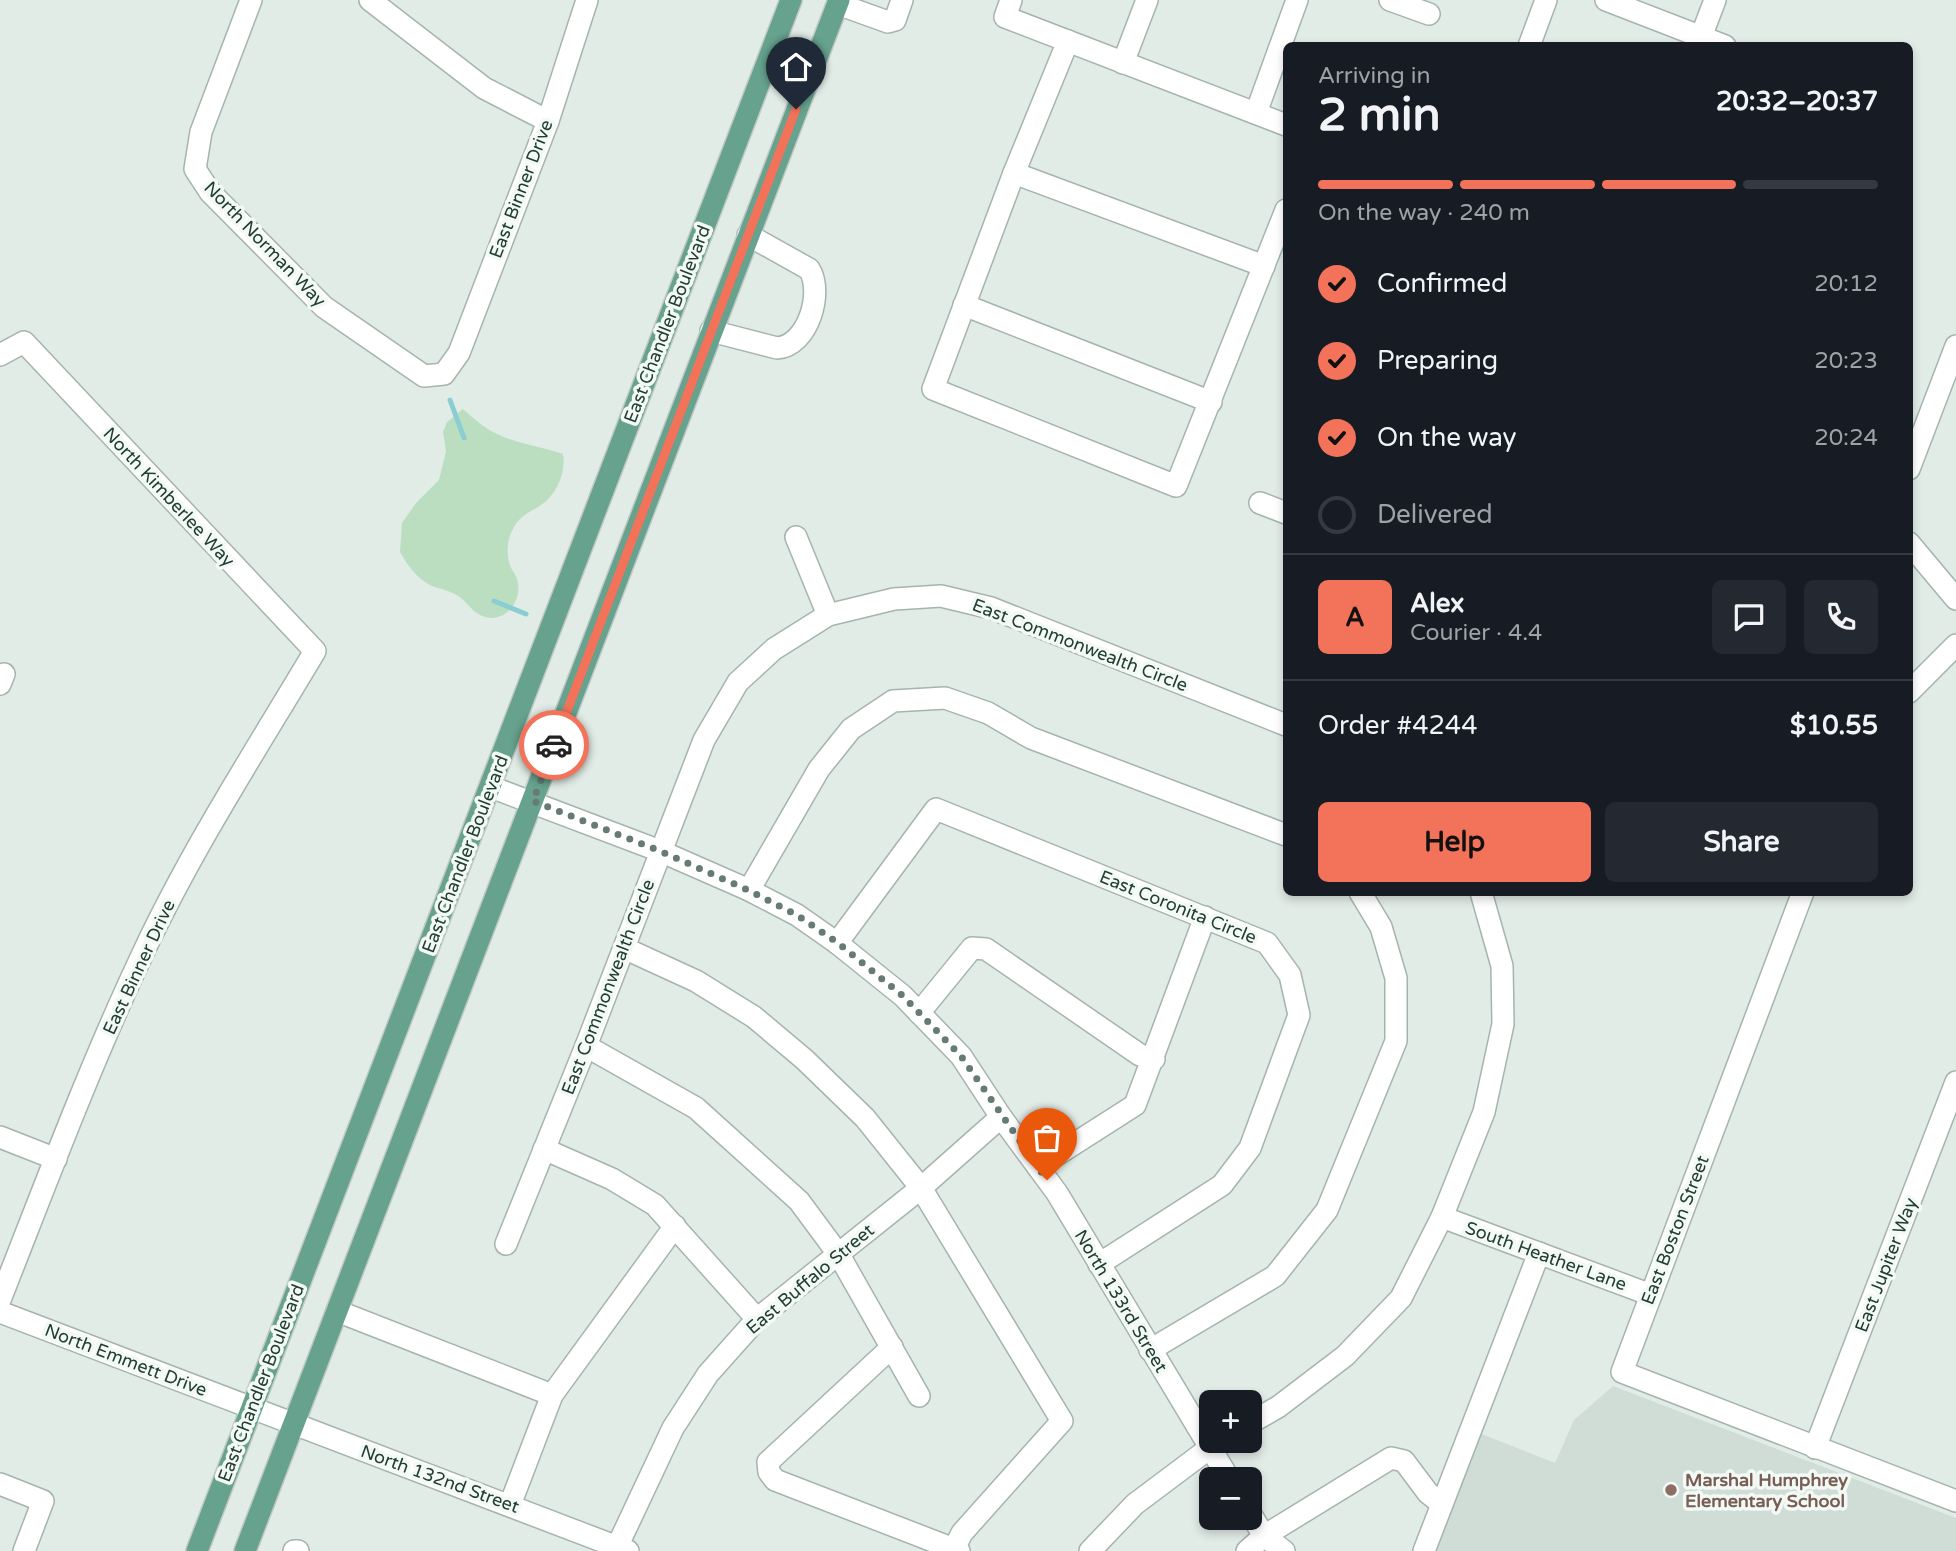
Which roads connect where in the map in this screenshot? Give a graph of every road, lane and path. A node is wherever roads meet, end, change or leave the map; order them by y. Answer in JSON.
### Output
{"nodes":[{"id":1,"x":251,"y":0,"type":"edge"},
{"id":2,"x":370,"y":0,"type":"edge"},
{"id":3,"x":587,"y":0,"type":"edge"},
{"id":4,"x":791,"y":0,"type":"edge"},
{"id":5,"x":902,"y":0,"type":"edge"},
{"id":6,"x":1011,"y":0,"type":"edge"},
{"id":7,"x":1147,"y":0,"type":"edge"},
{"id":8,"x":1297,"y":0,"type":"edge"},
{"id":9,"x":1390,"y":0,"type":"edge"},
{"id":10,"x":1546,"y":0,"type":"edge"},
{"id":11,"x":1606,"y":0,"type":"edge"},
{"id":12,"x":1715,"y":0,"type":"edge"},
{"id":13,"x":838,"y":2,"type":"edge"},
{"id":14,"x":1429,"y":14,"type":"dead end"},
{"id":15,"x":1701,"y":37,"type":"junction"},
{"id":16,"x":1068,"y":41,"type":"junction"},
{"id":17,"x":1530,"y":42,"type":"edge"},
{"id":18,"x":1716,"y":42,"type":"edge"},
{"id":19,"x":1123,"y":63,"type":"junction"},
{"id":20,"x":1256,"y":113,"type":"junction"},
{"id":21,"x":548,"y":121,"type":"junction"},
{"id":22,"x":1283,"y":124,"type":"edge"},
{"id":23,"x":1014,"y":173,"type":"junction"},
{"id":24,"x":1283,"y":218,"type":"edge"},
{"id":25,"x":748,"y":235,"type":"junction"},
{"id":26,"x":1264,"y":266,"type":"junction"},
{"id":27,"x":964,"y":304,"type":"junction"},
{"id":28,"x":711,"y":331,"type":"junction"},
{"id":29,"x":1956,"y":346,"type":"edge"},
{"id":30,"x":0,"y":355,"type":"edge"},
{"id":31,"x":444,"y":374,"type":"joint"},
{"id":32,"x":1211,"y":402,"type":"junction"},
{"id":33,"x":1913,"y":459,"type":"edge"},
{"id":34,"x":1261,"y":503,"type":"dead end"},
{"id":35,"x":1283,"y":512,"type":"edge"},
{"id":36,"x":796,"y":537,"type":"dead end"},
{"id":37,"x":1913,"y":548,"type":"edge"},
{"id":38,"x":1956,"y":599,"type":"edge"},
{"id":39,"x":828,"y":615,"type":"junction"},
{"id":40,"x":1956,"y":645,"type":"edge"},
{"id":41,"x":315,"y":651,"type":"joint"},
{"id":42,"x":1913,"y":688,"type":"edge"},
{"id":43,"x":1283,"y":724,"type":"edge"},
{"id":44,"x":491,"y":787,"type":"junction"},
{"id":45,"x":533,"y":801,"type":"junction"},
{"id":46,"x":1283,"y":834,"type":"edge"},
{"id":47,"x":660,"y":851,"type":"junction"},
{"id":48,"x":748,"y":890,"type":"junction"},
{"id":49,"x":1362,"y":896,"type":"edge"},
{"id":50,"x":1482,"y":896,"type":"edge"},
{"id":51,"x":1801,"y":896,"type":"edge"},
{"id":52,"x":1205,"y":918,"type":"junction"},
{"id":53,"x":838,"y":943,"type":"junction"},
{"id":54,"x":624,"y":948,"type":"junction"},
{"id":55,"x":919,"y":1013,"type":"junction"},
{"id":56,"x":586,"y":1046,"type":"junction"},
{"id":57,"x":1154,"y":1059,"type":"junction"},
{"id":58,"x":1956,"y":1082,"type":"edge"},
{"id":59,"x":1001,"y":1117,"type":"junction"},
{"id":60,"x":0,"y":1137,"type":"edge"},
{"id":61,"x":544,"y":1149,"type":"junction"},
{"id":62,"x":56,"y":1159,"type":"junction"},
{"id":63,"x":1038,"y":1167,"type":"junction"},
{"id":64,"x":921,"y":1188,"type":"junction"},
{"id":65,"x":1442,"y":1217,"type":"junction"},
{"id":66,"x":675,"y":1226,"type":"junction"},
{"id":67,"x":506,"y":1244,"type":"dead end"},
{"id":68,"x":1539,"y":1253,"type":"junction"},
{"id":69,"x":839,"y":1255,"type":"junction"},
{"id":70,"x":1099,"y":1264,"type":"junction"},
{"id":71,"x":1651,"y":1295,"type":"junction"},
{"id":72,"x":0,"y":1300,"type":"edge"},
{"id":73,"x":337,"y":1311,"type":"junction"},
{"id":74,"x":0,"y":1312,"type":"edge"},
{"id":75,"x":757,"y":1319,"type":"junction"},
{"id":76,"x":892,"y":1347,"type":"junction"},
{"id":77,"x":1150,"y":1350,"type":"junction"},
{"id":78,"x":552,"y":1395,"type":"junction"},
{"id":79,"x":919,"y":1396,"type":"dead end"},
{"id":80,"x":252,"y":1408,"type":"junction"},
{"id":81,"x":1262,"y":1416,"type":"edge"},
{"id":82,"x":1199,"y":1421,"type":"edge"},
{"id":83,"x":293,"y":1424,"type":"junction"},
{"id":84,"x":1815,"y":1448,"type":"junction"},
{"id":85,"x":1203,"y":1453,"type":"edge"},
{"id":86,"x":0,"y":1484,"type":"edge"},
{"id":87,"x":1956,"y":1501,"type":"edge"},
{"id":88,"x":1442,"y":1504,"type":"junction"},
{"id":89,"x":510,"y":1505,"type":"junction"},
{"id":90,"x":1260,"y":1530,"type":"edge"},
{"id":91,"x":1264,"y":1536,"type":"junction"},
{"id":92,"x":623,"y":1549,"type":"edge"},
{"id":93,"x":956,"y":1550,"type":"edge"},
{"id":94,"x":24,"y":1551,"type":"edge"},
{"id":95,"x":197,"y":1551,"type":"edge"},
{"id":96,"x":245,"y":1551,"type":"edge"},
{"id":97,"x":1090,"y":1551,"type":"edge"},
{"id":98,"x":1247,"y":1551,"type":"edge"},
{"id":99,"x":1284,"y":1551,"type":"edge"},
{"id":100,"x":1424,"y":1551,"type":"edge"}],
"edges":[{"from":1,"to":31,"type":"street","name":"North Norman Way"},
{"from":2,"to":21,"type":"street"},
{"from":3,"to":21,"type":"street","name":"East Binner Drive"},
{"from":4,"to":44,"type":"main road","name":"East Chandler Boulevard"},
{"from":5,"to":13,"type":"street"},
{"from":6,"to":16,"type":"street"},
{"from":7,"to":19,"type":"street"},
{"from":8,"to":20,"type":"street"},
{"from":9,"to":14,"type":"street"},
{"from":10,"to":17,"type":"street"},
{"from":11,"to":15,"type":"street"},
{"from":12,"to":15,"type":"street"},
{"from":13,"to":25,"type":"main road"},
{"from":15,"to":18,"type":"street"},
{"from":16,"to":19,"type":"street"},
{"from":16,"to":23,"type":"street"},
{"from":19,"to":20,"type":"street"},
{"from":20,"to":22,"type":"street"},
{"from":21,"to":31,"type":"street","name":"East Binner Drive"},
{"from":23,"to":26,"type":"street"},
{"from":23,"to":27,"type":"street"},
{"from":24,"to":26,"type":"street"},
{"from":25,"to":28,"type":"main road"},
{"from":25,"to":28,"type":"street"},
{"from":26,"to":32,"type":"street"},
{"from":27,"to":32,"type":"street"},
{"from":27,"to":32,"type":"street"},
{"from":28,"to":45,"type":"main road"},
{"from":29,"to":33,"type":"street"},
{"from":30,"to":41,"type":"street","name":"North Kimberlee Way"},
{"from":34,"to":35,"type":"street"},
{"from":36,"to":39,"type":"street"},
{"from":37,"to":38,"type":"street"},
{"from":39,"to":43,"type":"street","name":"East Commonwealth Circle"},
{"from":39,"to":47,"type":"street","name":"East Commonwealth Circle"},
{"from":40,"to":42,"type":"street"},
{"from":41,"to":62,"type":"street","name":"East Binner Drive"},
{"from":44,"to":45,"type":"street","name":"North 133rd Street"},
{"from":44,"to":80,"type":"main road","name":"East Chandler Boulevard"},
{"from":45,"to":47,"type":"street","name":"North 133rd Street"},
{"from":45,"to":73,"type":"main road"},
{"from":46,"to":48,"type":"street"},
{"from":47,"to":48,"type":"street","name":"North 133rd Street"},
{"from":47,"to":54,"type":"street","name":"East Commonwealth Circle"},
{"from":48,"to":53,"type":"street","name":"North 133rd Street"},
{"from":49,"to":77,"type":"street"},
{"from":50,"to":65,"type":"street"},
{"from":51,"to":71,"type":"street","name":"East Boston Street"},
{"from":52,"to":53,"type":"street","name":"East Coronita Circle"},
{"from":52,"to":57,"type":"street"},
{"from":52,"to":70,"type":"street","name":"East Coronita Circle"},
{"from":53,"to":55,"type":"street","name":"North 133rd Street"},
{"from":54,"to":56,"type":"street","name":"East Commonwealth Circle"},
{"from":54,"to":64,"type":"street"},
{"from":55,"to":57,"type":"street"},
{"from":55,"to":59,"type":"street","name":"North 133rd Street"},
{"from":56,"to":61,"type":"street","name":"East Commonwealth Circle"},
{"from":56,"to":69,"type":"street"},
{"from":57,"to":63,"type":"street"},
{"from":58,"to":84,"type":"street","name":"East Jupiter Way"},
{"from":59,"to":63,"type":"street","name":"North 133rd Street"},
{"from":59,"to":64,"type":"street","name":"East Buffalo Street"},
{"from":60,"to":62,"type":"street"},
{"from":61,"to":66,"type":"street"},
{"from":61,"to":67,"type":"street","name":"East Commonwealth Circle"},
{"from":62,"to":72,"type":"street","name":"East Binner Drive"},
{"from":63,"to":70,"type":"street","name":"North 133rd Street"},
{"from":64,"to":69,"type":"street","name":"East Buffalo Street"},
{"from":64,"to":93,"type":"street"},
{"from":65,"to":68,"type":"street","name":"South Heather Lane"},
{"from":65,"to":81,"type":"street"},
{"from":66,"to":75,"type":"street"},
{"from":66,"to":78,"type":"street"},
{"from":68,"to":71,"type":"street","name":"South Heather Lane"},
{"from":68,"to":88,"type":"street"},
{"from":69,"to":75,"type":"street","name":"East Buffalo Street"},
{"from":69,"to":76,"type":"street"},
{"from":70,"to":77,"type":"street","name":"North 133rd Street"},
{"from":71,"to":84,"type":"street","name":"East Boston Street"},
{"from":73,"to":78,"type":"street"},
{"from":73,"to":83,"type":"main road"},
{"from":74,"to":80,"type":"street","name":"North Emmett Drive"},
{"from":75,"to":92,"type":"street","name":"East Buffalo Street"},
{"from":76,"to":79,"type":"street"},
{"from":76,"to":93,"type":"street"},
{"from":77,"to":82,"type":"street","name":"North 133rd Street"},
{"from":78,"to":89,"type":"street"},
{"from":80,"to":83,"type":"street","name":"North 132nd Street"},
{"from":80,"to":95,"type":"main road","name":"East Chandler Boulevard"},
{"from":83,"to":89,"type":"street","name":"North 132nd Street"},
{"from":83,"to":96,"type":"main road"},
{"from":84,"to":87,"type":"street"},
{"from":85,"to":97,"type":"street"},
{"from":86,"to":94,"type":"street"},
{"from":88,"to":91,"type":"street"},
{"from":88,"to":100,"type":"street"},
{"from":89,"to":92,"type":"street","name":"North 132nd Street"},
{"from":90,"to":91,"type":"street"},
{"from":91,"to":98,"type":"street"},
{"from":91,"to":99,"type":"street"}]}
